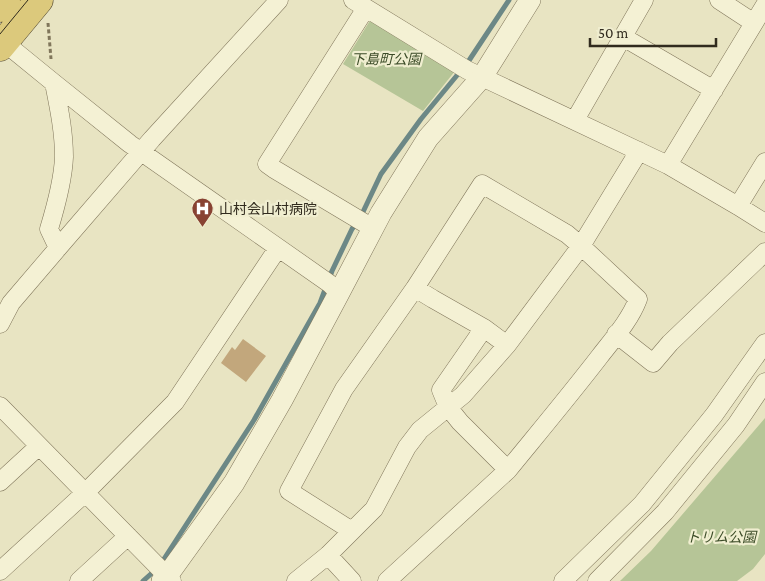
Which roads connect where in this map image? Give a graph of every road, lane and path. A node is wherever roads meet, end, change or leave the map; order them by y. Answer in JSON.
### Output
{"nodes":[{"id":1,"x":6,"y":0,"type":"edge"},
{"id":2,"x":279,"y":0,"type":"edge"},
{"id":3,"x":644,"y":0,"type":"edge"},
{"id":4,"x":719,"y":0,"type":"edge"},
{"id":5,"x":521,"y":2,"type":"edge"},
{"id":6,"x":359,"y":4,"type":"edge"},
{"id":7,"x":765,"y":5,"type":"edge"},
{"id":8,"x":44,"y":7,"type":"edge"},
{"id":9,"x":0,"y":8,"type":"edge"},
{"id":10,"x":754,"y":23,"type":"junction"},
{"id":11,"x":623,"y":37,"type":"junction"},
{"id":12,"x":1,"y":43,"type":"edge"},
{"id":13,"x":467,"y":69,"type":"junction"},
{"id":14,"x":54,"y":84,"type":"junction"},
{"id":15,"x":714,"y":90,"type":"junction"},
{"id":16,"x":575,"y":120,"type":"junction"},
{"id":17,"x":142,"y":151,"type":"junction"},
{"id":18,"x":639,"y":151,"type":"junction"},
{"id":19,"x":765,"y":162,"type":"edge"},
{"id":20,"x":668,"y":164,"type":"junction"},
{"id":21,"x":738,"y":206,"type":"junction"},
{"id":22,"x":365,"y":223,"type":"junction"},
{"id":23,"x":765,"y":223,"type":"edge"},
{"id":24,"x":581,"y":246,"type":"junction"},
{"id":25,"x":58,"y":248,"type":"junction"},
{"id":26,"x":278,"y":248,"type":"junction"},
{"id":27,"x":765,"y":252,"type":"edge"},
{"id":28,"x":329,"y":285,"type":"junction"},
{"id":29,"x":415,"y":288,"type":"junction"},
{"id":30,"x":0,"y":324,"type":"edge"},
{"id":31,"x":484,"y":328,"type":"junction"},
{"id":32,"x":616,"y":334,"type":"junction"},
{"id":33,"x":765,"y":343,"type":"edge"},
{"id":34,"x":507,"y":345,"type":"junction"},
{"id":35,"x":765,"y":382,"type":"edge"},
{"id":36,"x":0,"y":406,"type":"edge"},
{"id":37,"x":448,"y":407,"type":"junction"},
{"id":38,"x":39,"y":446,"type":"junction"},
{"id":39,"x":508,"y":470,"type":"junction"},
{"id":40,"x":0,"y":482,"type":"edge"},
{"id":41,"x":85,"y":493,"type":"junction"},
{"id":42,"x":352,"y":531,"type":"junction"},
{"id":43,"x":128,"y":536,"type":"junction"},
{"id":44,"x":328,"y":556,"type":"junction"},
{"id":45,"x":0,"y":571,"type":"edge"},
{"id":46,"x":166,"y":578,"type":"edge"},
{"id":47,"x":79,"y":581,"type":"edge"},
{"id":48,"x":296,"y":581,"type":"edge"},
{"id":49,"x":352,"y":581,"type":"edge"},
{"id":50,"x":387,"y":581,"type":"edge"},
{"id":51,"x":563,"y":581,"type":"edge"},
{"id":52,"x":597,"y":581,"type":"edge"}],
"edges":[{"from":1,"to":9,"type":"highway"},
{"from":2,"to":17,"type":"street"},
{"from":3,"to":11,"type":"street"},
{"from":4,"to":10,"type":"street"},
{"from":5,"to":13,"type":"street"},
{"from":6,"to":13,"type":"street"},
{"from":6,"to":22,"type":"street"},
{"from":7,"to":10,"type":"street"},
{"from":8,"to":12,"type":"highway"},
{"from":8,"to":14,"type":"path"},
{"from":10,"to":15,"type":"street"},
{"from":11,"to":15,"type":"street"},
{"from":11,"to":16,"type":"street"},
{"from":12,"to":14,"type":"street"},
{"from":13,"to":16,"type":"street"},
{"from":13,"to":22,"type":"street"},
{"from":14,"to":17,"type":"street"},
{"from":14,"to":25,"type":"street"},
{"from":15,"to":20,"type":"street"},
{"from":16,"to":18,"type":"street"},
{"from":17,"to":25,"type":"street"},
{"from":17,"to":26,"type":"street"},
{"from":18,"to":20,"type":"street"},
{"from":18,"to":24,"type":"street"},
{"from":19,"to":21,"type":"street"},
{"from":20,"to":21,"type":"street"},
{"from":21,"to":23,"type":"street"},
{"from":22,"to":28,"type":"street"},
{"from":24,"to":29,"type":"street"},
{"from":24,"to":32,"type":"street"},
{"from":24,"to":34,"type":"street"},
{"from":25,"to":30,"type":"street"},
{"from":26,"to":28,"type":"street"},
{"from":26,"to":41,"type":"street"},
{"from":27,"to":32,"type":"street"},
{"from":28,"to":46,"type":"street"},
{"from":29,"to":31,"type":"street"},
{"from":29,"to":42,"type":"street"},
{"from":31,"to":34,"type":"street"},
{"from":31,"to":37,"type":"street"},
{"from":32,"to":39,"type":"street"},
{"from":33,"to":51,"type":"street"},
{"from":34,"to":37,"type":"street"},
{"from":35,"to":52,"type":"street"},
{"from":36,"to":38,"type":"street"},
{"from":37,"to":39,"type":"street"},
{"from":37,"to":42,"type":"street"},
{"from":38,"to":40,"type":"street"},
{"from":38,"to":41,"type":"street"},
{"from":39,"to":50,"type":"street"},
{"from":41,"to":43,"type":"street"},
{"from":41,"to":45,"type":"street"},
{"from":42,"to":44,"type":"street"},
{"from":43,"to":46,"type":"street"},
{"from":43,"to":47,"type":"street"},
{"from":44,"to":48,"type":"street"},
{"from":44,"to":49,"type":"street"}]}
